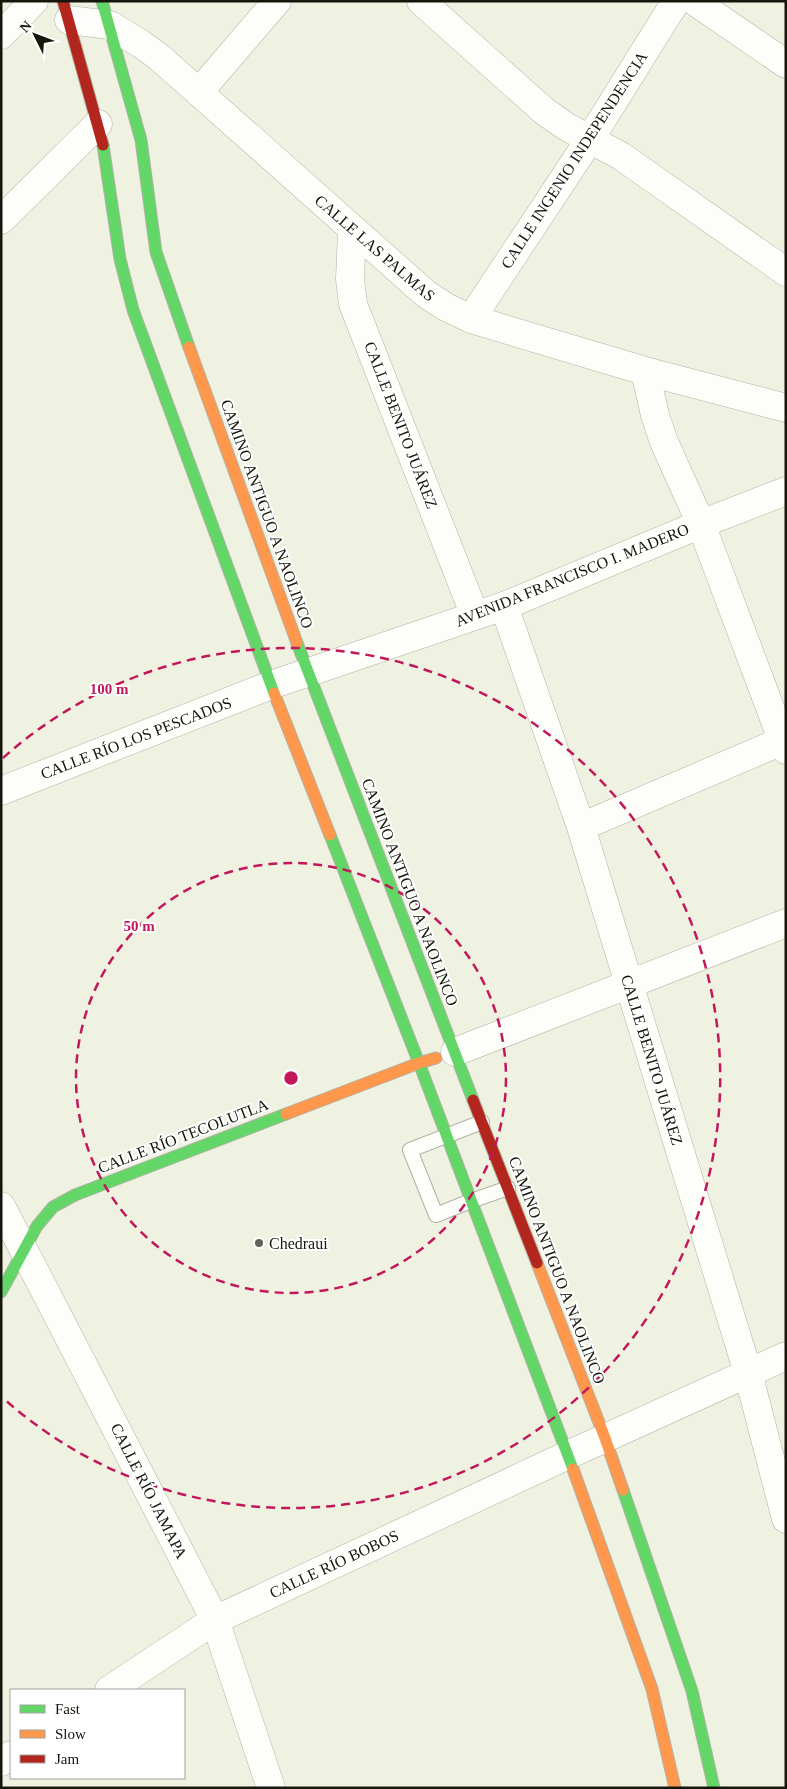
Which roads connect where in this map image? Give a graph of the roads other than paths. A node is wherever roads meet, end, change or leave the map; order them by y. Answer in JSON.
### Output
{"nodes":[{"id":1,"x":34,"y":1,"type":"edge"},
{"id":2,"x":277,"y":1,"type":"edge"},
{"id":3,"x":421,"y":1,"type":"edge"},
{"id":4,"x":676,"y":1,"type":"edge"},
{"id":5,"x":694,"y":1,"type":"edge"},
{"id":6,"x":66,"y":11,"type":"edge"},
{"id":7,"x":106,"y":13,"type":"edge"},
{"id":8,"x":1,"y":35,"type":"edge"},
{"id":9,"x":786,"y":64,"type":"edge"},
{"id":10,"x":200,"y":92,"type":"junction"},
{"id":11,"x":98,"y":124,"type":"junction"},
{"id":12,"x":590,"y":139,"type":"junction"},
{"id":13,"x":1,"y":220,"type":"edge"},
{"id":14,"x":352,"y":230,"type":"junction"},
{"id":15,"x":786,"y":272,"type":"edge"},
{"id":16,"x":471,"y":319,"type":"junction"},
{"id":17,"x":646,"y":371,"type":"junction"},
{"id":18,"x":786,"y":408,"type":"edge"},
{"id":19,"x":786,"y":491,"type":"edge"},
{"id":20,"x":701,"y":524,"type":"junction"},
{"id":21,"x":504,"y":606,"type":"junction"},
{"id":22,"x":475,"y":616,"type":"junction"},
{"id":23,"x":307,"y":672,"type":"junction"},
{"id":24,"x":271,"y":684,"type":"junction"},
{"id":25,"x":784,"y":745,"type":"edge"},
{"id":26,"x":1,"y":791,"type":"edge"},
{"id":27,"x":581,"y":826,"type":"junction"},
{"id":28,"x":786,"y":923,"type":"edge"},
{"id":29,"x":629,"y":983,"type":"junction"},
{"id":30,"x":455,"y":1052,"type":"junction"},
{"id":31,"x":419,"y":1063,"type":"junction"},
{"id":32,"x":482,"y":1122,"type":"junction"},
{"id":33,"x":447,"y":1136,"type":"junction"},
{"id":34,"x":508,"y":1188,"type":"junction"},
{"id":35,"x":470,"y":1201,"type":"junction"},
{"id":36,"x":1,"y":1206,"type":"edge"},
{"id":37,"x":24,"y":1250,"type":"junction"},
{"id":38,"x":1,"y":1292,"type":"edge"},
{"id":39,"x":786,"y":1356,"type":"edge"},
{"id":40,"x":748,"y":1373,"type":"junction"},
{"id":41,"x":605,"y":1438,"type":"junction"},
{"id":42,"x":568,"y":1454,"type":"junction"},
{"id":43,"x":786,"y":1519,"type":"edge"},
{"id":44,"x":215,"y":1620,"type":"junction"},
{"id":45,"x":112,"y":1689,"type":"edge"},
{"id":46,"x":270,"y":1788,"type":"edge"},
{"id":47,"x":675,"y":1788,"type":"edge"},
{"id":48,"x":714,"y":1788,"type":"edge"}],
"edges":[{"from":1,"to":8,"type":"street"},
{"from":2,"to":10,"type":"street"},
{"from":3,"to":12,"type":"street"},
{"from":4,"to":12,"type":"street","name":"CALLE INGENIO INDEPENDENCIA"},
{"from":5,"to":9,"type":"street"},
{"from":6,"to":7,"type":"street","name":"CALLE LAS PALMAS"},
{"from":6,"to":11,"type":"main road"},
{"from":7,"to":10,"type":"street","name":"CALLE LAS PALMAS"},
{"from":7,"to":23,"type":"main road","name":"CAMINO ANTIGUO A NAOLINCO"},
{"from":10,"to":14,"type":"street","name":"CALLE LAS PALMAS"},
{"from":11,"to":13,"type":"street"},
{"from":11,"to":24,"type":"main road"},
{"from":12,"to":15,"type":"street"},
{"from":12,"to":16,"type":"street","name":"CALLE INGENIO INDEPENDENCIA"},
{"from":14,"to":16,"type":"street","name":"CALLE LAS PALMAS"},
{"from":14,"to":22,"type":"street","name":"CALLE BENITO JUÁREZ"},
{"from":16,"to":17,"type":"street","name":"CALLE LAS PALMAS"},
{"from":17,"to":18,"type":"street","name":"CALLE LAS PALMAS"},
{"from":17,"to":20,"type":"street"},
{"from":19,"to":20,"type":"street","name":"AVENIDA FRANCISCO I. MADERO"},
{"from":20,"to":21,"type":"street","name":"AVENIDA FRANCISCO I. MADERO"},
{"from":20,"to":25,"type":"street"},
{"from":21,"to":22,"type":"street","name":"AVENIDA FRANCISCO I. MADERO"},
{"from":21,"to":27,"type":"street","name":"CALLE BENITO JUÁREZ"},
{"from":22,"to":23,"type":"street","name":"AVENIDA FRANCISCO I. MADERO"},
{"from":23,"to":24,"type":"street","name":"AVENIDA FRANCISCO I. MADERO"},
{"from":23,"to":30,"type":"main road","name":"CAMINO ANTIGUO A NAOLINCO"},
{"from":24,"to":26,"type":"street","name":"CALLE RÍO LOS PESCADOS"},
{"from":24,"to":31,"type":"main road"},
{"from":25,"to":27,"type":"street"},
{"from":27,"to":29,"type":"street","name":"CALLE BENITO JUÁREZ"},
{"from":28,"to":29,"type":"street"},
{"from":29,"to":30,"type":"street"},
{"from":29,"to":40,"type":"street","name":"CALLE BENITO JUÁREZ"},
{"from":30,"to":31,"type":"main road","name":"CALLE RÍO TECOLUTLA"},
{"from":30,"to":32,"type":"main road","name":"CAMINO ANTIGUO A NAOLINCO"},
{"from":31,"to":33,"type":"main road"},
{"from":31,"to":37,"type":"main road","name":"CALLE RÍO TECOLUTLA"},
{"from":32,"to":33,"type":"lane"},
{"from":32,"to":34,"type":"main road","name":"CAMINO ANTIGUO A NAOLINCO"},
{"from":33,"to":35,"type":"main road"},
{"from":33,"to":35,"type":"lane"},
{"from":34,"to":35,"type":"lane"},
{"from":34,"to":41,"type":"main road","name":"CAMINO ANTIGUO A NAOLINCO"},
{"from":35,"to":42,"type":"main road"},
{"from":36,"to":37,"type":"street","name":"CALLE RÍO JAMAPA"},
{"from":37,"to":38,"type":"main road","name":"CALLE RÍO TECOLUTLA"},
{"from":37,"to":44,"type":"street","name":"CALLE RÍO JAMAPA"},
{"from":39,"to":40,"type":"street","name":"CALLE RÍO BOBOS"},
{"from":40,"to":41,"type":"street","name":"CALLE RÍO BOBOS"},
{"from":40,"to":43,"type":"street","name":"CALLE BENITO JUÁREZ"},
{"from":41,"to":42,"type":"street","name":"CALLE RÍO BOBOS"},
{"from":41,"to":48,"type":"main road","name":"CAMINO ANTIGUO A NAOLINCO"},
{"from":42,"to":44,"type":"street","name":"CALLE RÍO BOBOS"},
{"from":42,"to":47,"type":"main road"},
{"from":44,"to":45,"type":"street","name":"CALLE RÍO BOBOS"},
{"from":44,"to":46,"type":"street","name":"CALLE RÍO JAMAPA"}]}
